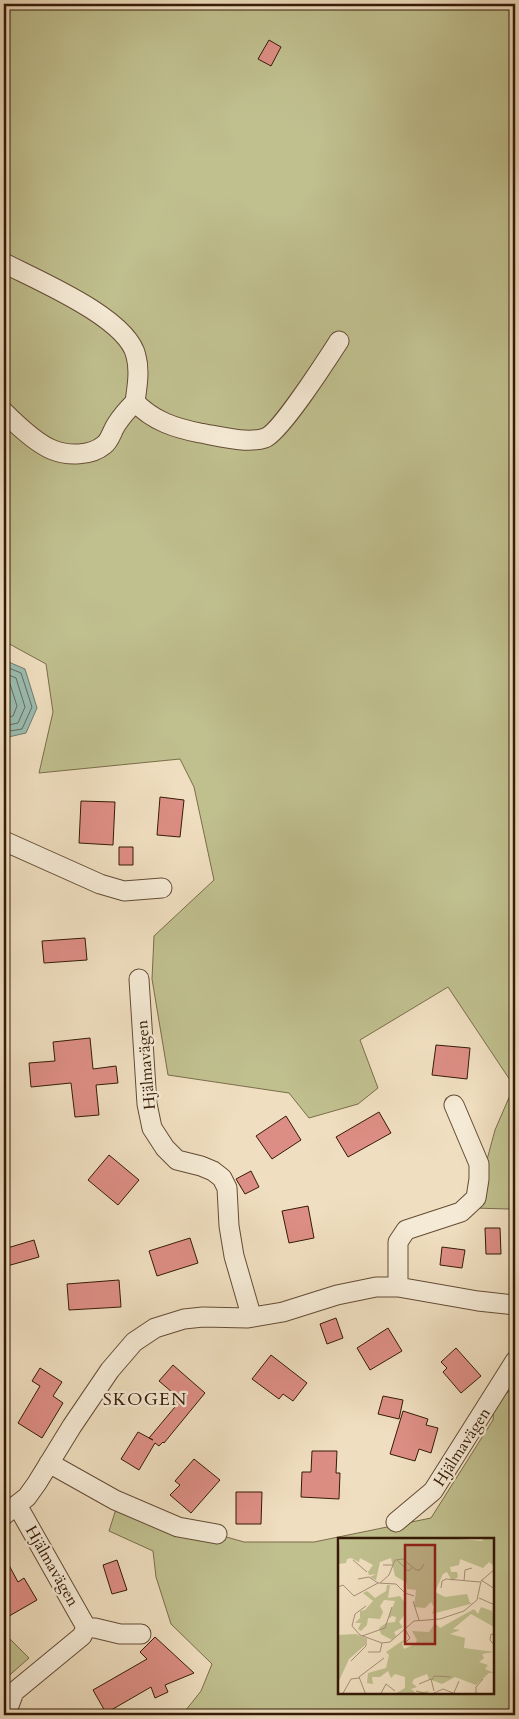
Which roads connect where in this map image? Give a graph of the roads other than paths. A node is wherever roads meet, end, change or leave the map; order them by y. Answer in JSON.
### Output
{"nodes":[{"id":1,"x":4,"y":263,"type":"edge"},
{"id":2,"x":339,"y":341,"type":"dead end"},
{"id":3,"x":136,"y":402,"type":"junction"},
{"id":4,"x":4,"y":412,"type":"edge"},
{"id":5,"x":5,"y":842,"type":"edge"},
{"id":6,"x":162,"y":888,"type":"dead end"},
{"id":7,"x":139,"y":979,"type":"dead end"},
{"id":8,"x":454,"y":1105,"type":"dead end"},
{"id":9,"x":398,"y":1287,"type":"junction"},
{"id":10,"x":515,"y":1305,"type":"edge"},
{"id":11,"x":248,"y":1318,"type":"junction"},
{"id":12,"x":515,"y":1361,"type":"edge"},
{"id":13,"x":50,"y":1463,"type":"junction"},
{"id":14,"x":10,"y":1510,"type":"edge"},
{"id":15,"x":396,"y":1522,"type":"dead end"},
{"id":16,"x":217,"y":1534,"type":"dead end"},
{"id":17,"x":86,"y":1627,"type":"junction"},
{"id":18,"x":141,"y":1634,"type":"dead end"},
{"id":19,"x":8,"y":1711,"type":"dead end"}],
"edges":[{"from":1,"to":3,"type":"street"},
{"from":2,"to":3,"type":"street"},
{"from":3,"to":4,"type":"street"},
{"from":5,"to":6,"type":"street"},
{"from":7,"to":11,"type":"street","name":"Hjälmavägen"},
{"from":8,"to":9,"type":"street"},
{"from":9,"to":10,"type":"street","name":"Hjälmavägen"},
{"from":9,"to":11,"type":"street","name":"Hjälmavägen"},
{"from":11,"to":13,"type":"street","name":"Hjälmavägen"},
{"from":12,"to":15,"type":"street","name":"Hjälmavägen"},
{"from":13,"to":14,"type":"street","name":"Hjälmavägen"},
{"from":13,"to":16,"type":"street"},
{"from":14,"to":17,"type":"street","name":"Hjälmavägen"},
{"from":17,"to":18,"type":"street"},
{"from":17,"to":19,"type":"street"}]}
